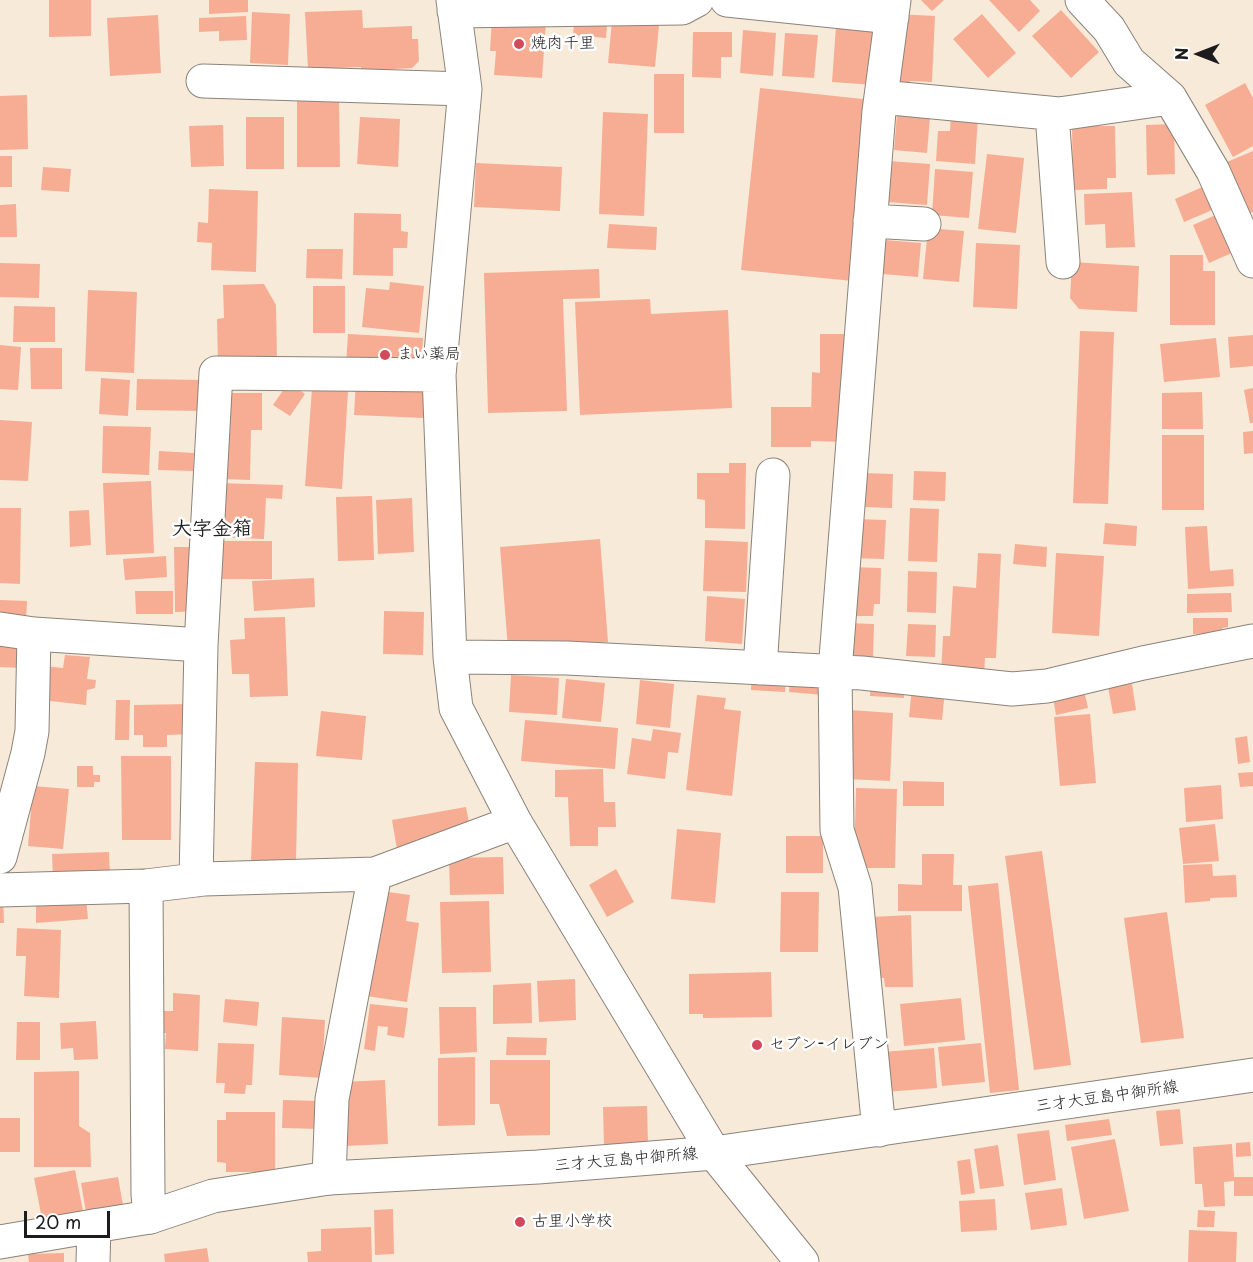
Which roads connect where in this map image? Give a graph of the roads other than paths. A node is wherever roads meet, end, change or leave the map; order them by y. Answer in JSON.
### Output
{"nodes":[{"id":1,"x":697,"y":0,"type":"edge"},
{"id":2,"x":727,"y":0,"type":"edge"},
{"id":3,"x":1082,"y":0,"type":"edge"},
{"id":4,"x":454,"y":6,"type":"edge"},
{"id":5,"x":893,"y":9,"type":"edge"},
{"id":6,"x":203,"y":81,"type":"dead end"},
{"id":7,"x":465,"y":89,"type":"junction"},
{"id":8,"x":881,"y":97,"type":"junction"},
{"id":9,"x":1170,"y":98,"type":"junction"},
{"id":10,"x":1052,"y":114,"type":"junction"},
{"id":11,"x":870,"y":221,"type":"junction"},
{"id":12,"x":924,"y":224,"type":"dead end"},
{"id":13,"x":1253,"y":261,"type":"edge"},
{"id":14,"x":1063,"y":262,"type":"dead end"},
{"id":15,"x":439,"y":375,"type":"junction"},
{"id":16,"x":773,"y":475,"type":"dead end"},
{"id":17,"x":0,"y":629,"type":"edge"},
{"id":18,"x":34,"y":634,"type":"junction"},
{"id":19,"x":1253,"y":641,"type":"edge"},
{"id":20,"x":201,"y":645,"type":"junction"},
{"id":21,"x":450,"y":657,"type":"junction"},
{"id":22,"x":760,"y":668,"type":"junction"},
{"id":23,"x":835,"y":671,"type":"junction"},
{"id":24,"x":515,"y":822,"type":"junction"},
{"id":25,"x":0,"y":857,"type":"edge"},
{"id":26,"x":375,"y":874,"type":"junction"},
{"id":27,"x":196,"y":880,"type":"junction"},
{"id":28,"x":146,"y":886,"type":"junction"},
{"id":29,"x":0,"y":890,"type":"edge"},
{"id":30,"x":1253,"y":1076,"type":"edge"},
{"id":31,"x":879,"y":1130,"type":"junction"},
{"id":32,"x":714,"y":1153,"type":"junction"},
{"id":33,"x":329,"y":1178,"type":"junction"},
{"id":34,"x":150,"y":1217,"type":"junction"},
{"id":35,"x":94,"y":1226,"type":"junction"},
{"id":36,"x":776,"y":1231,"type":"junction"},
{"id":37,"x":0,"y":1242,"type":"edge"},
{"id":38,"x":93,"y":1262,"type":"edge"},
{"id":39,"x":793,"y":1262,"type":"edge"},
{"id":40,"x":802,"y":1262,"type":"edge"}],
"edges":[{"from":1,"to":4,"type":"street"},
{"from":2,"to":5,"type":"street"},
{"from":3,"to":9,"type":"street"},
{"from":4,"to":7,"type":"street"},
{"from":5,"to":8,"type":"street"},
{"from":6,"to":7,"type":"street"},
{"from":7,"to":15,"type":"street"},
{"from":8,"to":10,"type":"street"},
{"from":8,"to":11,"type":"street"},
{"from":9,"to":10,"type":"street"},
{"from":9,"to":13,"type":"street"},
{"from":10,"to":14,"type":"street"},
{"from":11,"to":12,"type":"street"},
{"from":11,"to":23,"type":"street"},
{"from":15,"to":20,"type":"street"},
{"from":15,"to":21,"type":"street"},
{"from":16,"to":22,"type":"street"},
{"from":17,"to":18,"type":"street"},
{"from":18,"to":20,"type":"street"},
{"from":18,"to":25,"type":"street"},
{"from":19,"to":23,"type":"street"},
{"from":20,"to":27,"type":"street"},
{"from":21,"to":22,"type":"street"},
{"from":21,"to":24,"type":"street"},
{"from":22,"to":23,"type":"street"},
{"from":23,"to":31,"type":"street"},
{"from":24,"to":26,"type":"street"},
{"from":24,"to":32,"type":"street"},
{"from":26,"to":27,"type":"street"},
{"from":26,"to":33,"type":"street"},
{"from":27,"to":28,"type":"street"},
{"from":28,"to":29,"type":"street"},
{"from":28,"to":34,"type":"street"},
{"from":30,"to":31,"type":"street","name":"三才大豆島中御所線"},
{"from":31,"to":32,"type":"street","name":"三才大豆島中御所線"},
{"from":32,"to":33,"type":"street","name":"三才大豆島中御所線"},
{"from":32,"to":36,"type":"street"},
{"from":33,"to":34,"type":"street","name":"三才大豆島中御所線"},
{"from":34,"to":35,"type":"street","name":"三才大豆島中御所線"},
{"from":35,"to":37,"type":"street","name":"三才大豆島中御所線"},
{"from":35,"to":38,"type":"street"},
{"from":36,"to":39,"type":"street"},
{"from":36,"to":40,"type":"street"}]}
